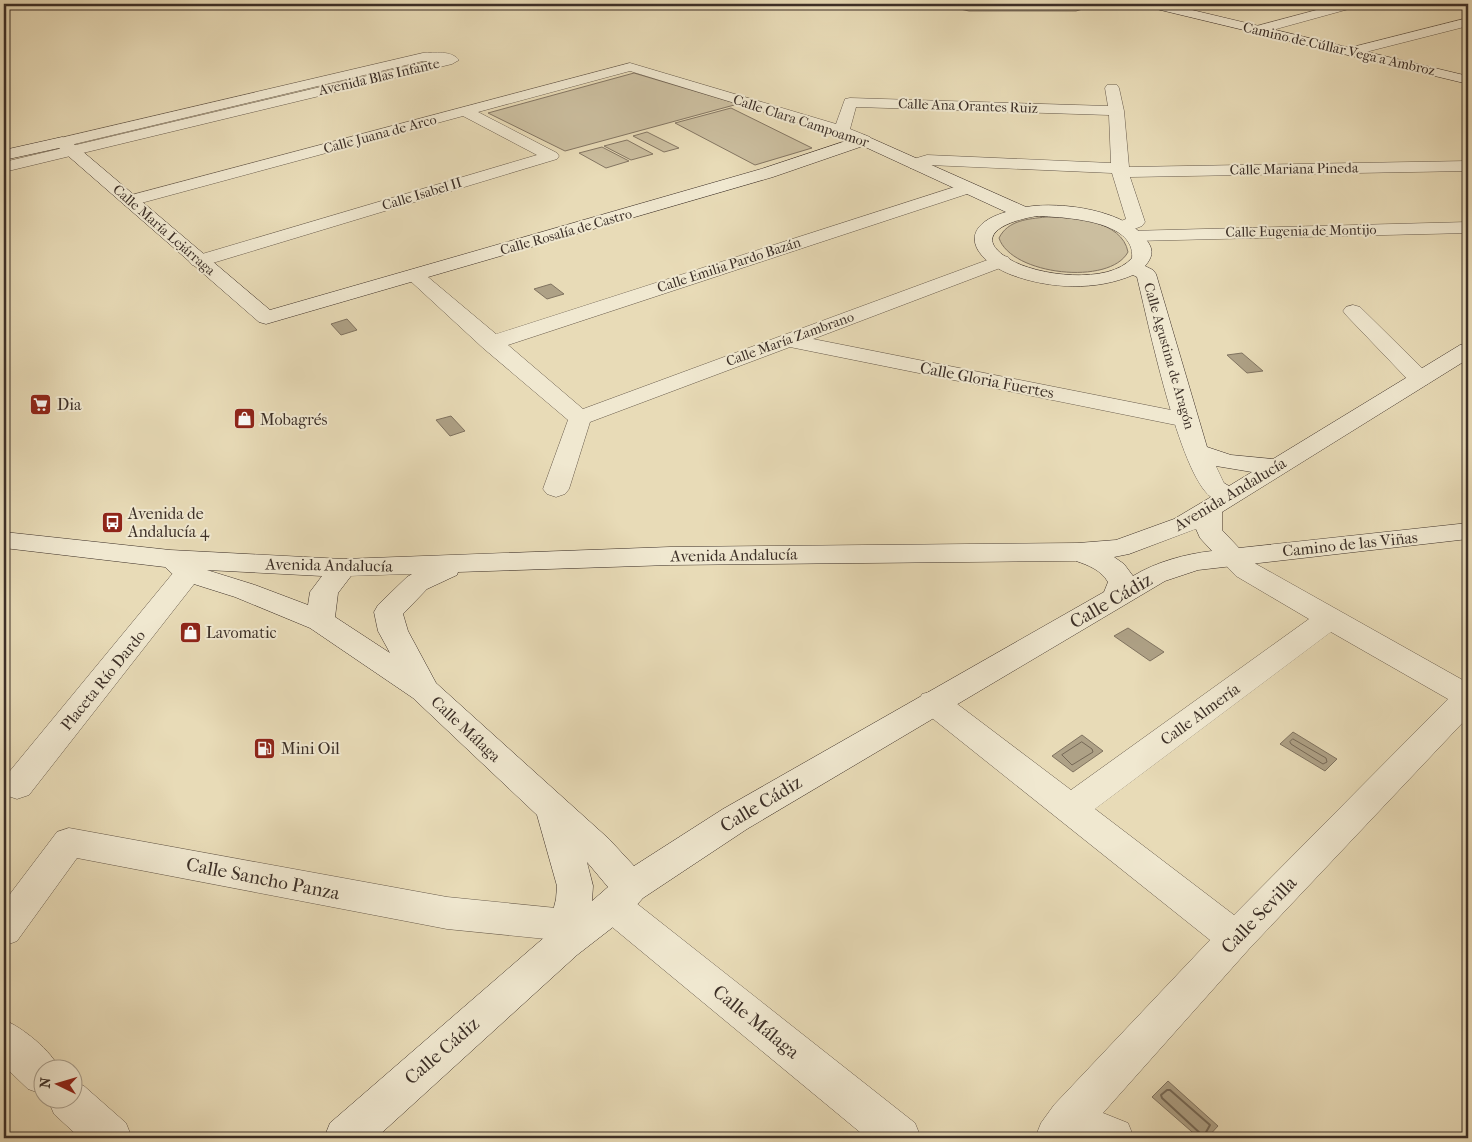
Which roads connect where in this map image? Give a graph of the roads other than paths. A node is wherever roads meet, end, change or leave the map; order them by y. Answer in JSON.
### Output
{"nodes":[{"id":1,"x":1152,"y":4,"type":"edge"},
{"id":2,"x":1352,"y":4,"type":"edge"},
{"id":3,"x":1468,"y":22,"type":"edge"},
{"id":4,"x":1258,"y":30,"type":"junction"},
{"id":5,"x":1350,"y":52,"type":"junction"},
{"id":6,"x":630,"y":67,"type":"joint"},
{"id":7,"x":1468,"y":80,"type":"edge"},
{"id":8,"x":1112,"y":88,"type":"dead end"},
{"id":9,"x":464,"y":111,"type":"junction"},
{"id":10,"x":1116,"y":111,"type":"junction"},
{"id":11,"x":842,"y":131,"type":"junction"},
{"id":12,"x":864,"y":140,"type":"junction"},
{"id":13,"x":67,"y":146,"type":"junction"},
{"id":14,"x":4,"y":155,"type":"edge"},
{"id":15,"x":916,"y":164,"type":"junction"},
{"id":16,"x":1468,"y":166,"type":"edge"},
{"id":17,"x":4,"y":167,"type":"edge"},
{"id":18,"x":1121,"y":170,"type":"junction"},
{"id":19,"x":967,"y":188,"type":"junction"},
{"id":20,"x":130,"y":201,"type":"junction"},
{"id":21,"x":1023,"y":213,"type":"junction"},
{"id":22,"x":1468,"y":228,"type":"edge"},
{"id":23,"x":1128,"y":231,"type":"junction"},
{"id":24,"x":199,"y":261,"type":"junction"},
{"id":25,"x":1001,"y":261,"type":"junction"},
{"id":26,"x":1133,"y":268,"type":"junction"},
{"id":27,"x":415,"y":276,"type":"junction"},
{"id":28,"x":1353,"y":311,"type":"dead end"},
{"id":29,"x":266,"y":318,"type":"joint"},
{"id":30,"x":788,"y":340,"type":"junction"},
{"id":31,"x":491,"y":343,"type":"junction"},
{"id":32,"x":1468,"y":351,"type":"edge"},
{"id":33,"x":1420,"y":379,"type":"junction"},
{"id":34,"x":580,"y":418,"type":"junction"},
{"id":35,"x":1186,"y":420,"type":"junction"},
{"id":36,"x":1196,"y":452,"type":"junction"},
{"id":37,"x":1276,"y":467,"type":"junction"},
{"id":38,"x":556,"y":489,"type":"dead end"},
{"id":39,"x":1219,"y":504,"type":"junction"},
{"id":40,"x":1468,"y":531,"type":"edge"},
{"id":41,"x":4,"y":540,"type":"edge"},
{"id":42,"x":1119,"y":548,"type":"junction"},
{"id":43,"x":1078,"y":552,"type":"junction"},
{"id":44,"x":1232,"y":558,"type":"junction"},
{"id":45,"x":1194,"y":562,"type":"junction"},
{"id":46,"x":179,"y":566,"type":"junction"},
{"id":47,"x":456,"y":566,"type":"junction"},
{"id":48,"x":378,"y":567,"type":"junction"},
{"id":49,"x":343,"y":568,"type":"junction"},
{"id":50,"x":1116,"y":598,"type":"junction"},
{"id":51,"x":388,"y":612,"type":"junction"},
{"id":52,"x":1330,"y":618,"type":"junction"},
{"id":53,"x":320,"y":621,"type":"junction"},
{"id":54,"x":424,"y":690,"type":"junction"},
{"id":55,"x":1468,"y":697,"type":"edge"},
{"id":56,"x":933,"y":702,"type":"junction"},
{"id":57,"x":17,"y":786,"type":"dead end"},
{"id":58,"x":552,"y":808,"type":"junction"},
{"id":59,"x":1070,"y":810,"type":"junction"},
{"id":60,"x":621,"y":896,"type":"junction"},
{"id":61,"x":4,"y":930,"type":"edge"},
{"id":62,"x":565,"y":934,"type":"junction"},
{"id":63,"x":1236,"y":938,"type":"junction"},
{"id":64,"x":4,"y":1039,"type":"edge"},
{"id":65,"x":32,"y":1066,"type":"edge"},
{"id":66,"x":80,"y":1110,"type":"edge"},
{"id":67,"x":1062,"y":1129,"type":"edge"},
{"id":68,"x":359,"y":1134,"type":"edge"},
{"id":69,"x":111,"y":1138,"type":"edge"},
{"id":70,"x":900,"y":1138,"type":"edge"},
{"id":71,"x":1112,"y":1138,"type":"edge"}],
"edges":[{"from":1,"to":4,"type":"street","name":"Camino de Cúllar Vega a Ambroz"},
{"from":2,"to":4,"type":"street"},
{"from":3,"to":5,"type":"street"},
{"from":4,"to":5,"type":"street","name":"Camino de Cúllar Vega a Ambroz"},
{"from":5,"to":7,"type":"street","name":"Camino de Cúllar Vega a Ambroz"},
{"from":6,"to":9,"type":"street","name":"Calle Juana de Arco"},
{"from":6,"to":11,"type":"street","name":"Calle Clara Campoamor"},
{"from":8,"to":10,"type":"street"},
{"from":9,"to":20,"type":"street","name":"Calle Juana de Arco"},
{"from":9,"to":24,"type":"street","name":"Calle Isabel II"},
{"from":10,"to":11,"type":"street","name":"Calle Ana Orantes Ruiz"},
{"from":10,"to":18,"type":"street"},
{"from":11,"to":12,"type":"street","name":"Calle Clara Campoamor"},
{"from":12,"to":15,"type":"street","name":"Calle Clara Campoamor"},
{"from":12,"to":27,"type":"street","name":"Calle Rosalía de Castro"},
{"from":13,"to":13,"type":"street","name":"Avenida Blas Infante"},
{"from":13,"to":14,"type":"street","name":"Avenida Blas Infante"},
{"from":13,"to":17,"type":"street","name":"Avenida Blas Infante"},
{"from":13,"to":20,"type":"street","name":"Calle María Lejárraga"},
{"from":15,"to":18,"type":"street","name":"Calle Mariana Pineda"},
{"from":15,"to":19,"type":"street","name":"Calle Clara Campoamor"},
{"from":16,"to":18,"type":"street","name":"Calle Mariana Pineda"},
{"from":18,"to":23,"type":"street"},
{"from":19,"to":21,"type":"street","name":"Calle Clara Campoamor"},
{"from":19,"to":31,"type":"street","name":"Calle Emilia Pardo Bazán"},
{"from":20,"to":24,"type":"street","name":"Calle María Lejárraga"},
{"from":21,"to":23,"type":"street"},
{"from":21,"to":25,"type":"street"},
{"from":22,"to":23,"type":"street","name":"Calle Eugenia de Montijo"},
{"from":23,"to":26,"type":"street"},
{"from":24,"to":29,"type":"street","name":"Calle María Lejárraga"},
{"from":25,"to":26,"type":"street"},
{"from":25,"to":30,"type":"street","name":"Calle María Zambrano"},
{"from":26,"to":35,"type":"street","name":"Calle Agustina de Aragón"},
{"from":27,"to":29,"type":"street","name":"Calle Rosalía de Castro"},
{"from":27,"to":31,"type":"street"},
{"from":28,"to":33,"type":"street"},
{"from":30,"to":34,"type":"street","name":"Calle María Zambrano"},
{"from":30,"to":35,"type":"street","name":"Calle Gloria Fuertes"},
{"from":31,"to":34,"type":"street"},
{"from":32,"to":33,"type":"street","name":"Avenida Andalucía"},
{"from":33,"to":37,"type":"street","name":"Avenida Andalucía"},
{"from":34,"to":38,"type":"street"},
{"from":35,"to":36,"type":"street","name":"Calle Agustina de Aragón"},
{"from":36,"to":37,"type":"street","name":"Calle Agustina de Aragón"},
{"from":36,"to":39,"type":"street","name":"Calle Agustina de Aragón"},
{"from":37,"to":39,"type":"street","name":"Avenida Andalucía"},
{"from":39,"to":42,"type":"street","name":"Avenida Andalucía"},
{"from":39,"to":44,"type":"street"},
{"from":40,"to":44,"type":"street","name":"Camino de las Viñas"},
{"from":41,"to":46,"type":"street","name":"Avenida Andalucía"},
{"from":42,"to":43,"type":"street","name":"Avenida Andalucía"},
{"from":42,"to":45,"type":"street"},
{"from":43,"to":47,"type":"street","name":"Avenida Andalucía"},
{"from":43,"to":50,"type":"street"},
{"from":44,"to":45,"type":"street","name":"Calle Cádiz"},
{"from":44,"to":52,"type":"street"},
{"from":45,"to":50,"type":"street","name":"Calle Cádiz"},
{"from":46,"to":49,"type":"street","name":"Avenida Andalucía"},
{"from":46,"to":53,"type":"street","name":"Calle Málaga"},
{"from":46,"to":57,"type":"street","name":"Placeta Río Dardo"},
{"from":47,"to":48,"type":"street","name":"Avenida Andalucía"},
{"from":47,"to":51,"type":"street"},
{"from":48,"to":49,"type":"street","name":"Avenida Andalucía"},
{"from":48,"to":51,"type":"street","name":"Calle Málaga"},
{"from":49,"to":53,"type":"street"},
{"from":50,"to":56,"type":"street","name":"Calle Cádiz"},
{"from":51,"to":54,"type":"street","name":"Calle Málaga"},
{"from":52,"to":55,"type":"street"},
{"from":52,"to":59,"type":"street","name":"Calle Almería"},
{"from":53,"to":54,"type":"street","name":"Calle Málaga"},
{"from":54,"to":58,"type":"street","name":"Calle Málaga"},
{"from":55,"to":63,"type":"street","name":"Calle Sevilla"},
{"from":56,"to":59,"type":"street"},
{"from":56,"to":60,"type":"street","name":"Calle Cádiz"},
{"from":58,"to":60,"type":"street","name":"Calle Málaga"},
{"from":58,"to":62,"type":"street","name":"Calle Málaga"},
{"from":59,"to":63,"type":"street"},
{"from":60,"to":62,"type":"street","name":"Calle Cádiz"},
{"from":60,"to":70,"type":"street","name":"Calle Málaga"},
{"from":61,"to":62,"type":"street","name":"Calle Sancho Panza"},
{"from":62,"to":68,"type":"street","name":"Calle Cádiz"},
{"from":63,"to":67,"type":"street","name":"Calle Sevilla"},
{"from":64,"to":65,"type":"street"},
{"from":66,"to":69,"type":"street"},
{"from":67,"to":71,"type":"street"}]}
